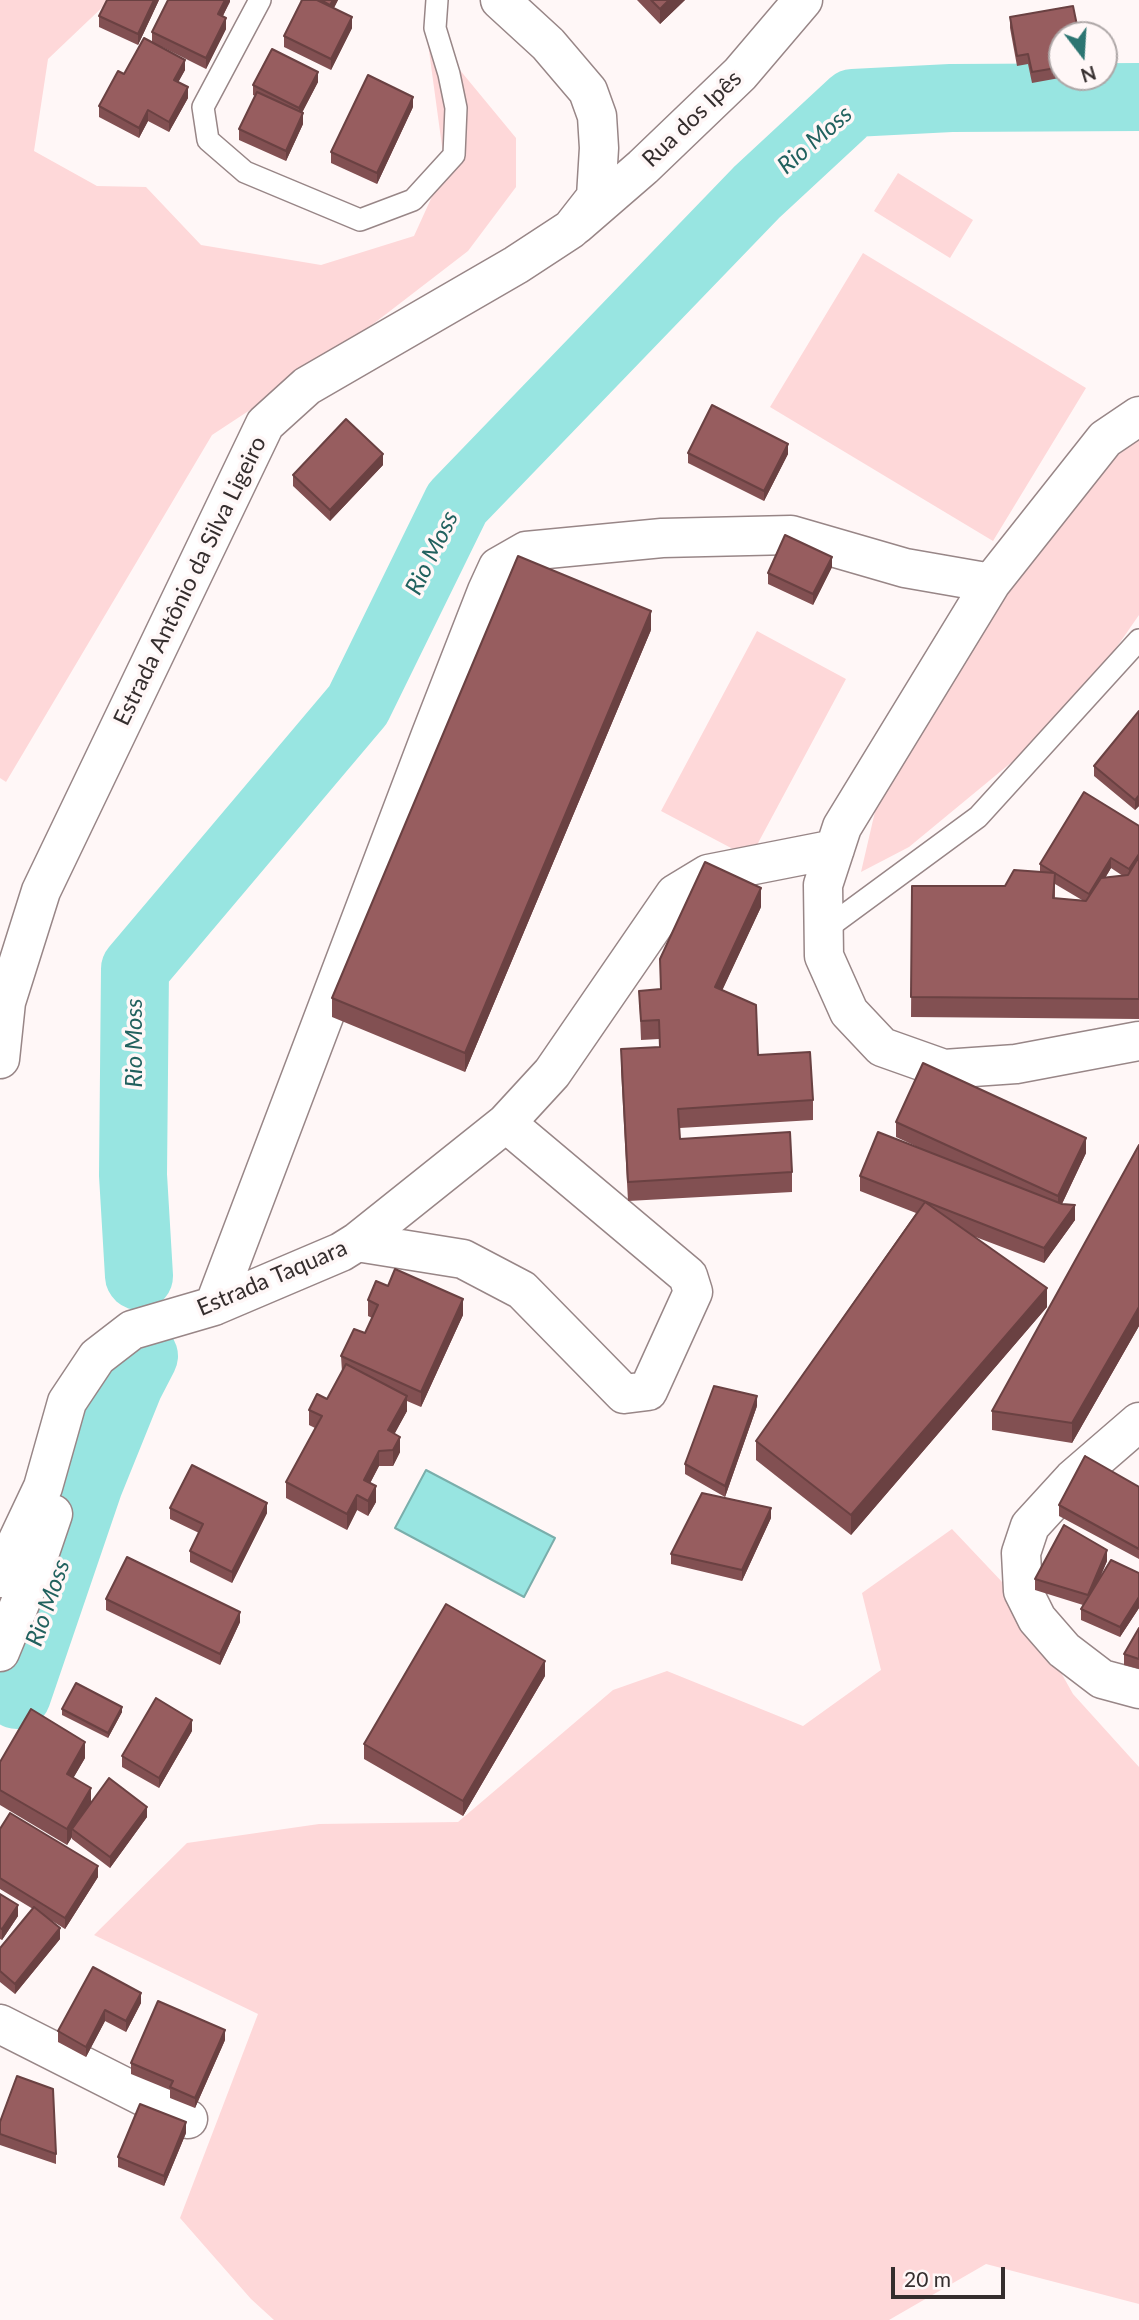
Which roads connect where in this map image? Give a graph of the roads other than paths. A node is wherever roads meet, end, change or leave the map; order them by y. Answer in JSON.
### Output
{"nodes":[{"id":1,"x":260,"y":0,"type":"edge"},
{"id":2,"x":437,"y":0,"type":"edge"},
{"id":3,"x":500,"y":0,"type":"edge"},
{"id":4,"x":803,"y":0,"type":"edge"},
{"id":5,"x":571,"y":229,"type":"junction"},
{"id":6,"x":1139,"y":416,"type":"edge"},
{"id":7,"x":992,"y":583,"type":"junction"},
{"id":8,"x":1139,"y":640,"type":"edge"},
{"id":9,"x":835,"y":849,"type":"junction"},
{"id":10,"x":823,"y":931,"type":"junction"},
{"id":11,"x":1139,"y":1041,"type":"edge"},
{"id":12,"x":0,"y":1059,"type":"edge"},
{"id":13,"x":506,"y":1123,"type":"junction"},
{"id":14,"x":357,"y":1242,"type":"junction"},
{"id":15,"x":214,"y":1306,"type":"junction"},
{"id":16,"x":1139,"y":1422,"type":"edge"},
{"id":17,"x":43,"y":1487,"type":"junction"},
{"id":18,"x":0,"y":1578,"type":"edge"},
{"id":19,"x":0,"y":1652,"type":"edge"},
{"id":20,"x":1139,"y":1689,"type":"edge"},
{"id":21,"x":0,"y":2024,"type":"edge"},
{"id":22,"x":188,"y":2119,"type":"dead end"}],
"edges":[{"from":1,"to":2,"type":"lane"},
{"from":3,"to":5,"type":"street","name":"Estrada Antônio da Silva Ligeiro"},
{"from":4,"to":5,"type":"street","name":"Rua dos Ipês"},
{"from":5,"to":12,"type":"street","name":"Estrada Antônio da Silva Ligeiro"},
{"from":6,"to":7,"type":"street"},
{"from":7,"to":9,"type":"street"},
{"from":7,"to":15,"type":"street"},
{"from":8,"to":10,"type":"lane"},
{"from":9,"to":10,"type":"street"},
{"from":9,"to":13,"type":"street"},
{"from":10,"to":11,"type":"street"},
{"from":13,"to":14,"type":"street"},
{"from":13,"to":14,"type":"street","name":"Estrada Taquara"},
{"from":14,"to":15,"type":"street","name":"Estrada Taquara"},
{"from":15,"to":17,"type":"street","name":"Estrada Taquara"},
{"from":16,"to":20,"type":"street"},
{"from":17,"to":18,"type":"street","name":"Estrada Taquara"},
{"from":17,"to":19,"type":"street"},
{"from":21,"to":22,"type":"street"}]}
